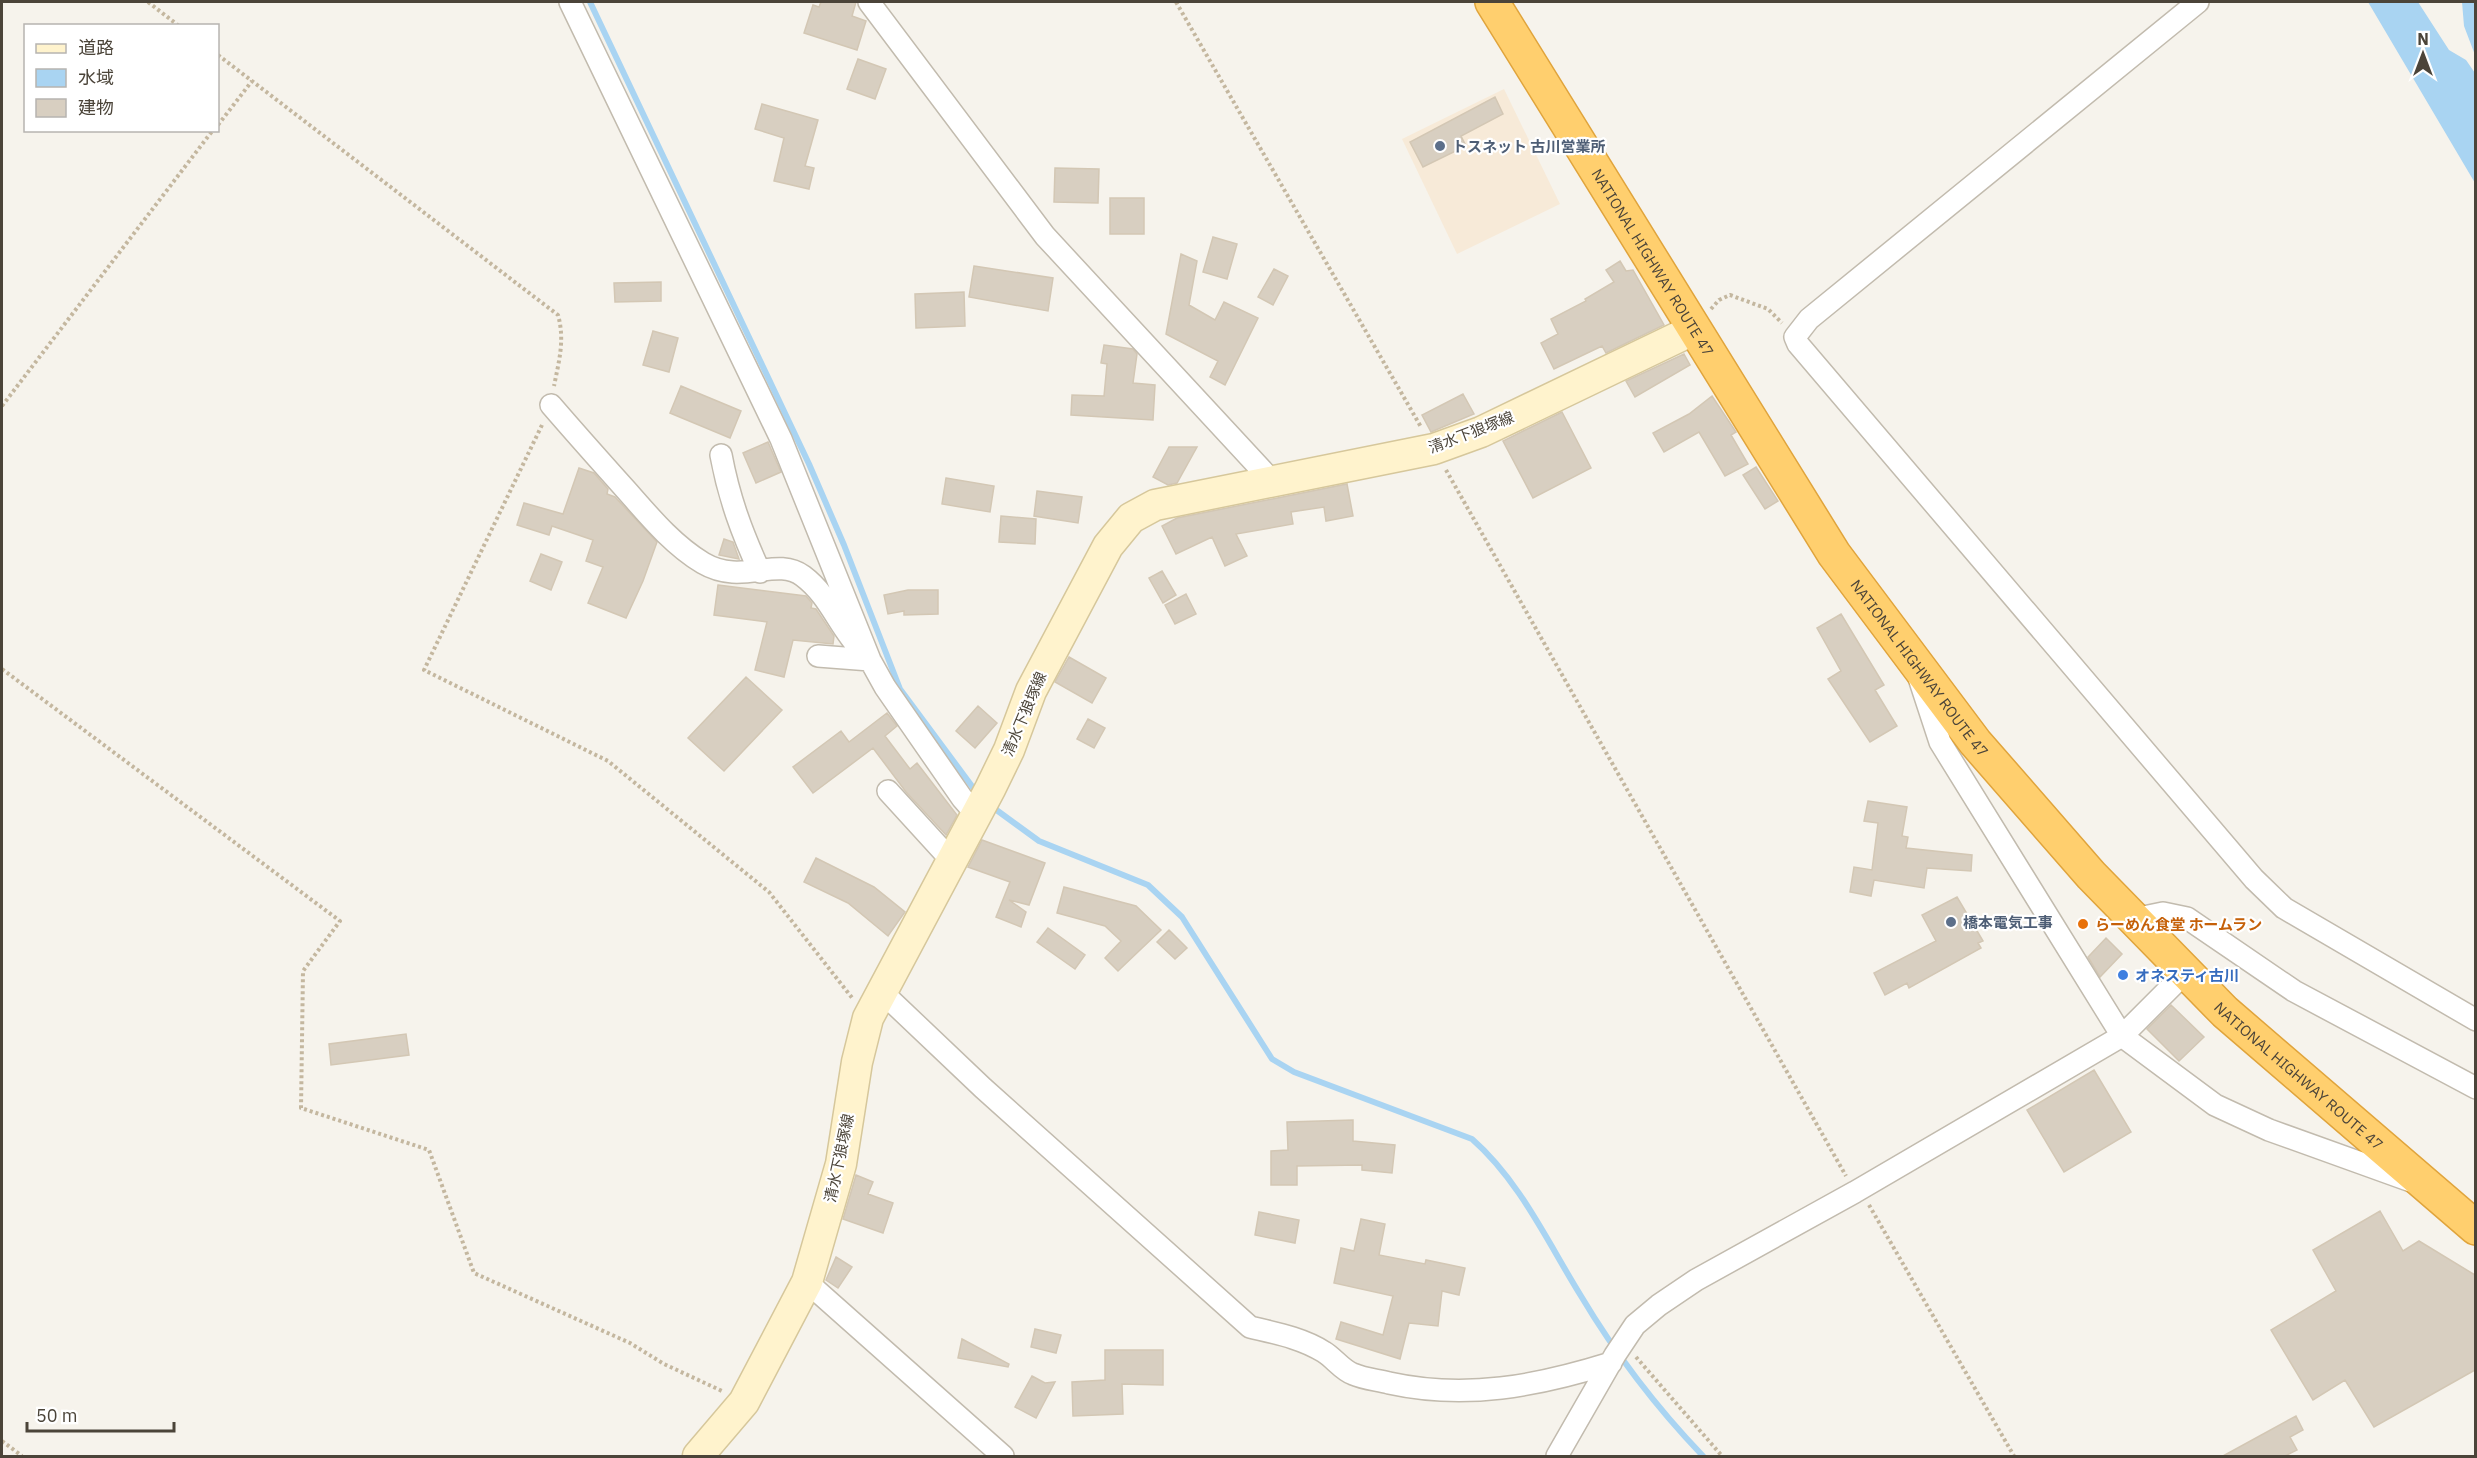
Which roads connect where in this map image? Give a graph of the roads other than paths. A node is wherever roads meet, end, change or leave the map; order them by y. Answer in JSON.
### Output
{"nodes":[{"id":1,"x":570,"y":2,"type":"edge"},
{"id":2,"x":869,"y":2,"type":"edge"},
{"id":3,"x":1492,"y":2,"type":"edge"},
{"id":4,"x":2198,"y":2,"type":"edge"},
{"id":5,"x":1693,"y":330,"type":"junction"},
{"id":6,"x":550,"y":405,"type":"road end"},
{"id":7,"x":721,"y":455,"type":"dead end"},
{"id":8,"x":1272,"y":481,"type":"junction"},
{"id":9,"x":760,"y":572,"type":"junction"},
{"id":10,"x":818,"y":656,"type":"dead end"},
{"id":11,"x":870,"y":660,"type":"junction"},
{"id":12,"x":1914,"y":661,"type":"junction"},
{"id":13,"x":888,"y":791,"type":"dead end"},
{"id":14,"x":982,"y":804,"type":"junction"},
{"id":15,"x":951,"y":860,"type":"junction"},
{"id":16,"x":2134,"y":919,"type":"junction"},
{"id":17,"x":2186,"y":972,"type":"junction"},
{"id":18,"x":875,"y":1006,"type":"junction"},
{"id":19,"x":2475,"y":1020,"type":"edge"},
{"id":20,"x":2122,"y":1036,"type":"junction"},
{"id":21,"x":2475,"y":1088,"type":"edge"},
{"id":22,"x":2426,"y":1186,"type":"junction"},
{"id":23,"x":2475,"y":1228,"type":"edge"},
{"id":24,"x":807,"y":1282,"type":"junction"},
{"id":25,"x":1618,"y":1352,"type":"junction"},
{"id":26,"x":698,"y":1456,"type":"edge"},
{"id":27,"x":1003,"y":1456,"type":"edge"},
{"id":28,"x":1557,"y":1456,"type":"edge"}],
"edges":[{"from":1,"to":11,"type":"street"},
{"from":2,"to":8,"type":"street"},
{"from":3,"to":5,"type":"highway","name":"NATIONAL HIGHWAY ROUTE 47"},
{"from":4,"to":19,"type":"street"},
{"from":5,"to":8,"type":"main road","name":"清水下狼塚線"},
{"from":5,"to":12,"type":"highway","name":"NATIONAL HIGHWAY ROUTE 47"},
{"from":6,"to":9,"type":"street"},
{"from":7,"to":9,"type":"street"},
{"from":8,"to":14,"type":"main road","name":"清水下狼塚線"},
{"from":9,"to":11,"type":"street"},
{"from":10,"to":11,"type":"street"},
{"from":11,"to":14,"type":"street"},
{"from":12,"to":16,"type":"highway","name":"NATIONAL HIGHWAY ROUTE 47"},
{"from":12,"to":20,"type":"street"},
{"from":13,"to":15,"type":"street"},
{"from":14,"to":15,"type":"main road","name":"清水下狼塚線"},
{"from":15,"to":18,"type":"main road","name":"清水下狼塚線"},
{"from":16,"to":17,"type":"highway","name":"NATIONAL HIGHWAY ROUTE 47"},
{"from":16,"to":21,"type":"street"},
{"from":17,"to":20,"type":"street"},
{"from":17,"to":22,"type":"highway","name":"NATIONAL HIGHWAY ROUTE 47"},
{"from":18,"to":24,"type":"main road","name":"清水下狼塚線"},
{"from":18,"to":25,"type":"street"},
{"from":20,"to":22,"type":"street"},
{"from":20,"to":25,"type":"street"},
{"from":22,"to":23,"type":"highway","name":"NATIONAL HIGHWAY ROUTE 47"},
{"from":24,"to":26,"type":"main road","name":"清水下狼塚線"},
{"from":24,"to":27,"type":"street"},
{"from":25,"to":28,"type":"street"}]}
